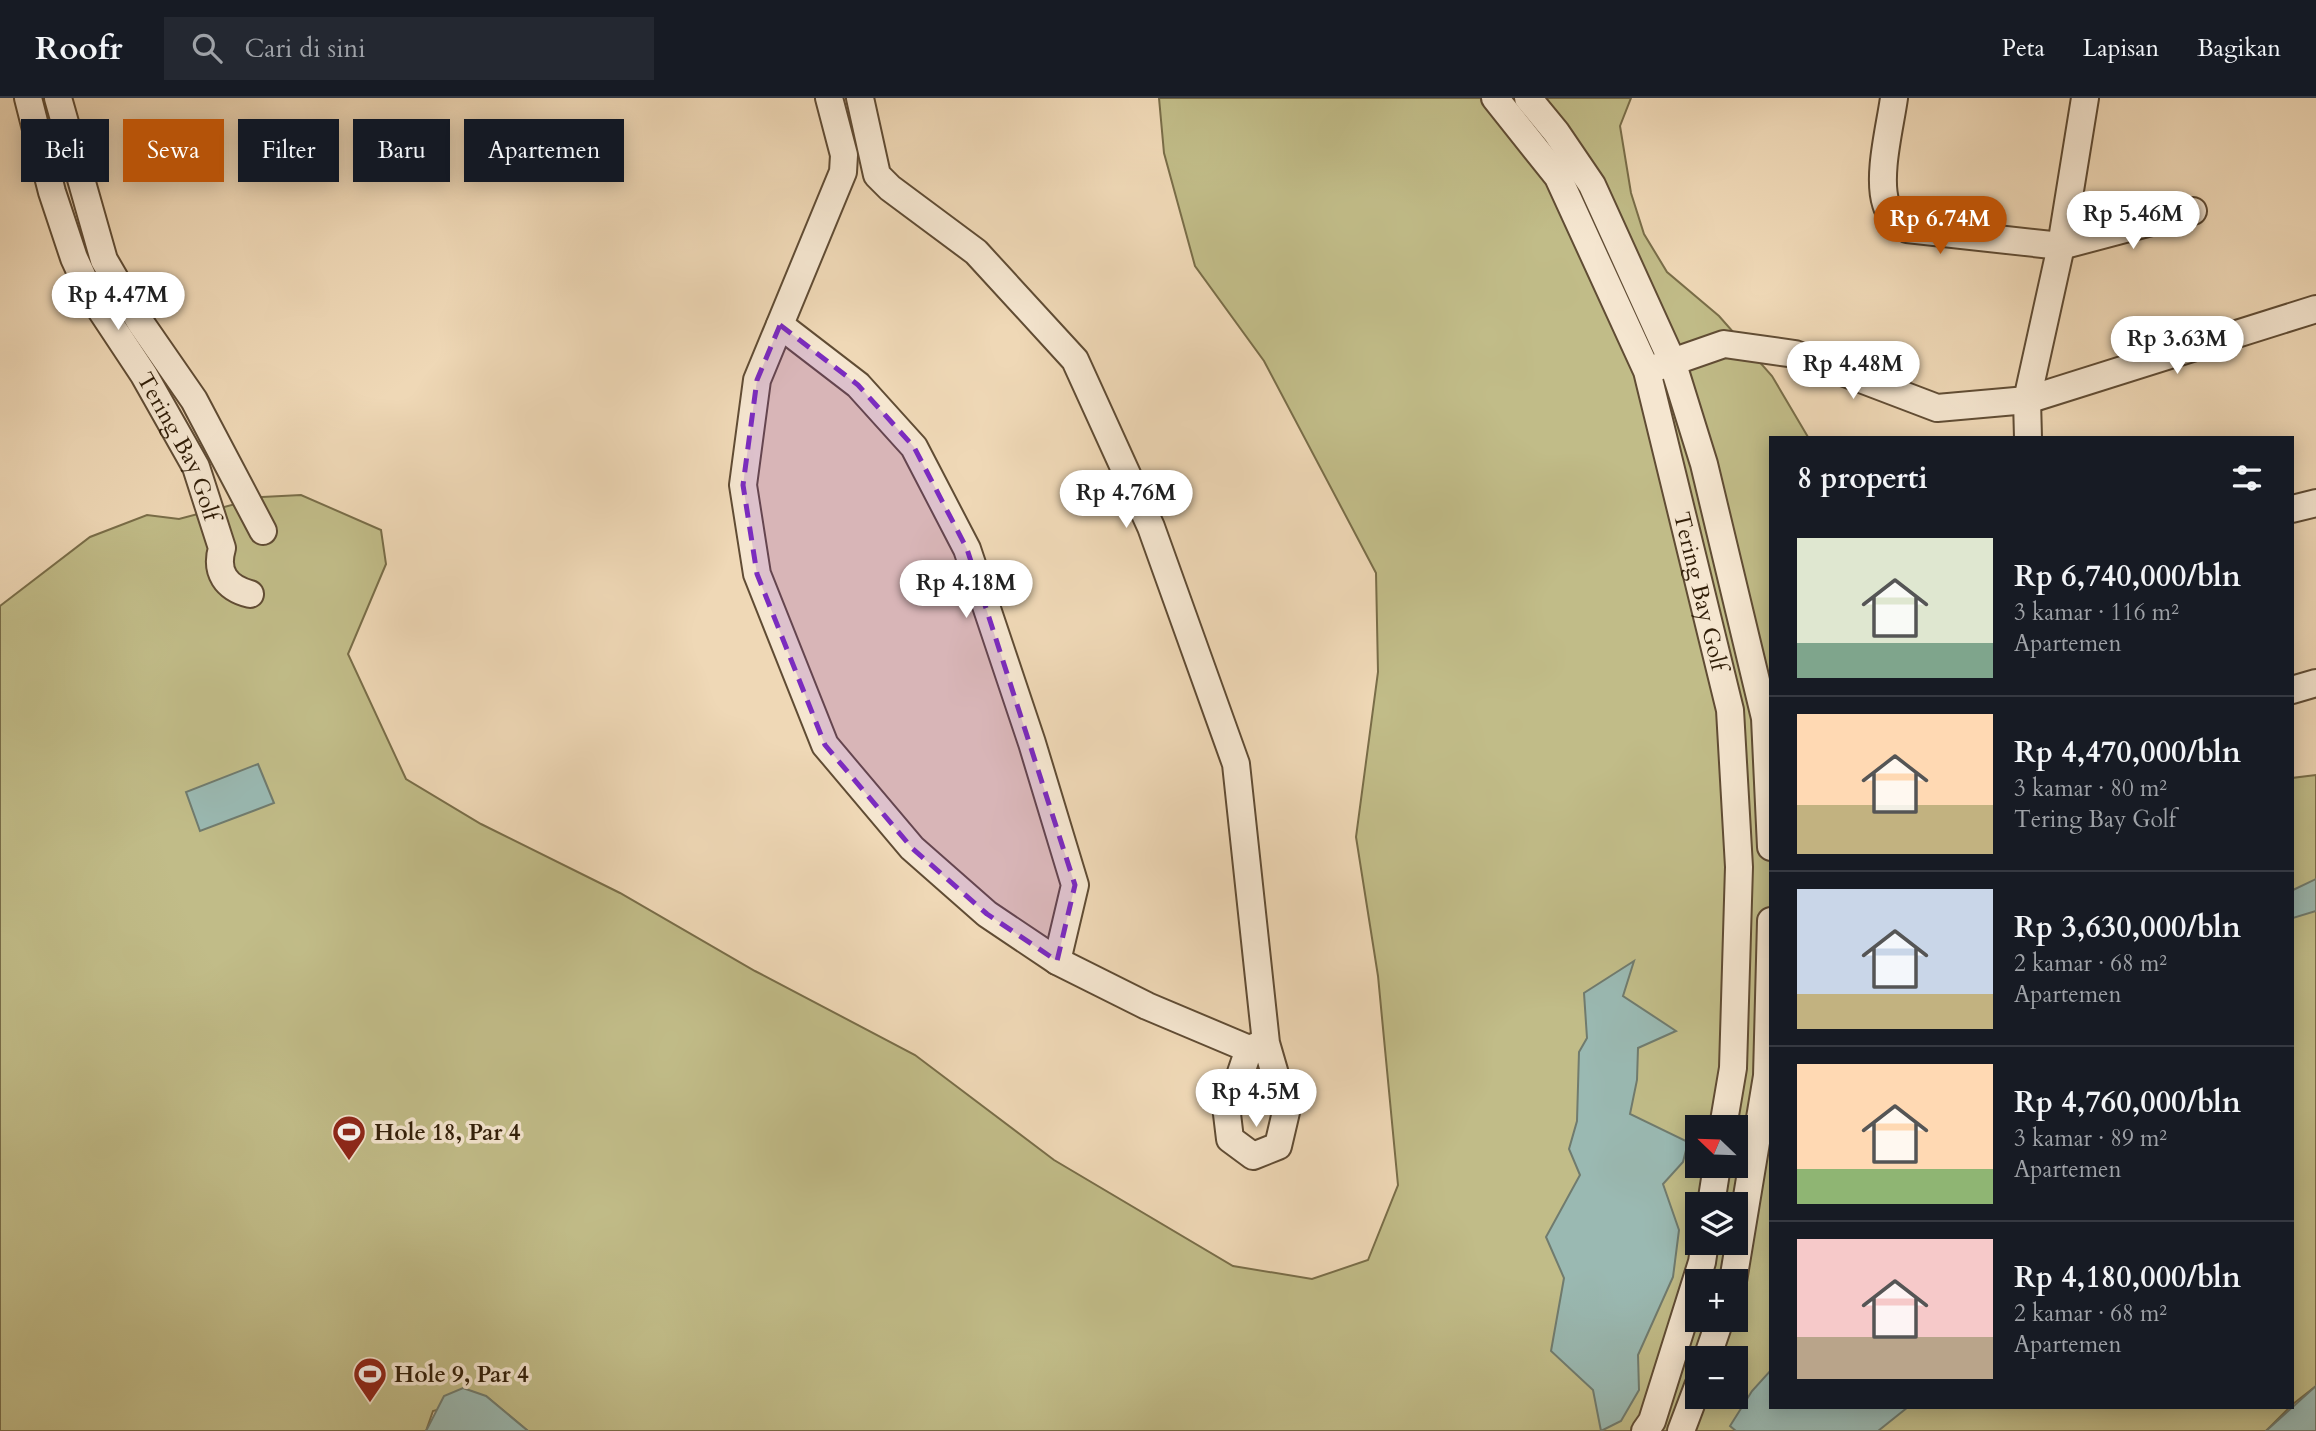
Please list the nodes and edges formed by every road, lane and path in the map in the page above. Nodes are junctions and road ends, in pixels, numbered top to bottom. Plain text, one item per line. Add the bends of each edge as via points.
1 (27, 98) edge
2 (58, 98) edge
3 (829, 98) edge
4 (860, 98) edge
5 (1495, 98) edge
6 (1528, 98) edge
7 (1894, 98) edge
8 (2085, 98) edge
9 (2193, 211) dead end
10 (2061, 246) junction
11 (2316, 309) edge
12 (780, 324) junction
13 (130, 328) junction
14 (1672, 361) junction
15 (1647, 371) junction
16 (2027, 400) junction
17 (2028, 436) edge
18 (2316, 503) edge
19 (2294, 508) edge
20 (263, 531) dead end
21 (250, 594) dead end
22 (2316, 683) edge
23 (2294, 689) edge
24 (1769, 804) edge
25 (1057, 961) junction
26 (1769, 1024) edge
27 (1726, 1115) edge
28 (1703, 1255) edge
29 (1735, 1269) edge
30 (1689, 1409) edge
31 (1645, 1431) edge
32 (1681, 1431) edge

1 - 13 street, Tering Bay Golf via 74,258 91,295
2 - 13 street, Tering Bay Golf via 104,260
3 - 12 street via 844,155 843,172
4 - 25 street via 877,175 976,252 1075,360 1151,527 1236,764 1257,1046 1147,1006
5 - 15 street, Tering Bay Golf via 1558,177
6 - 14 street, Tering Bay Golf via 1592,185
7 - 10 street via 1883,184 1894,219 1907,229
8 - 10 street
9 - 10 street
10 - 16 street
11 - 16 street
12 - 25 street via 858,385 914,447 967,549 1075,886
12 - 25 street via 757,380 743,485 757,574 825,745 912,848 987,914
13 - 20 street, Tering Bay Golf via 194,400
13 - 21 street, Tering Bay Golf via 196,467 222,548 219,558 224,578 230,586
14 - 15 street
14 - 16 street via 1724,345 1795,354 1937,408
14 - 24 street, Tering Bay Golf via 1704,464 1765,718
15 - 27 street, Tering Bay Golf via 1730,710 1739,867 1733,1068
16 - 17 street
18 - 19 street
22 - 23 street
26 - 29 street via 1768,1076
28 - 31 street
30 - 32 street

